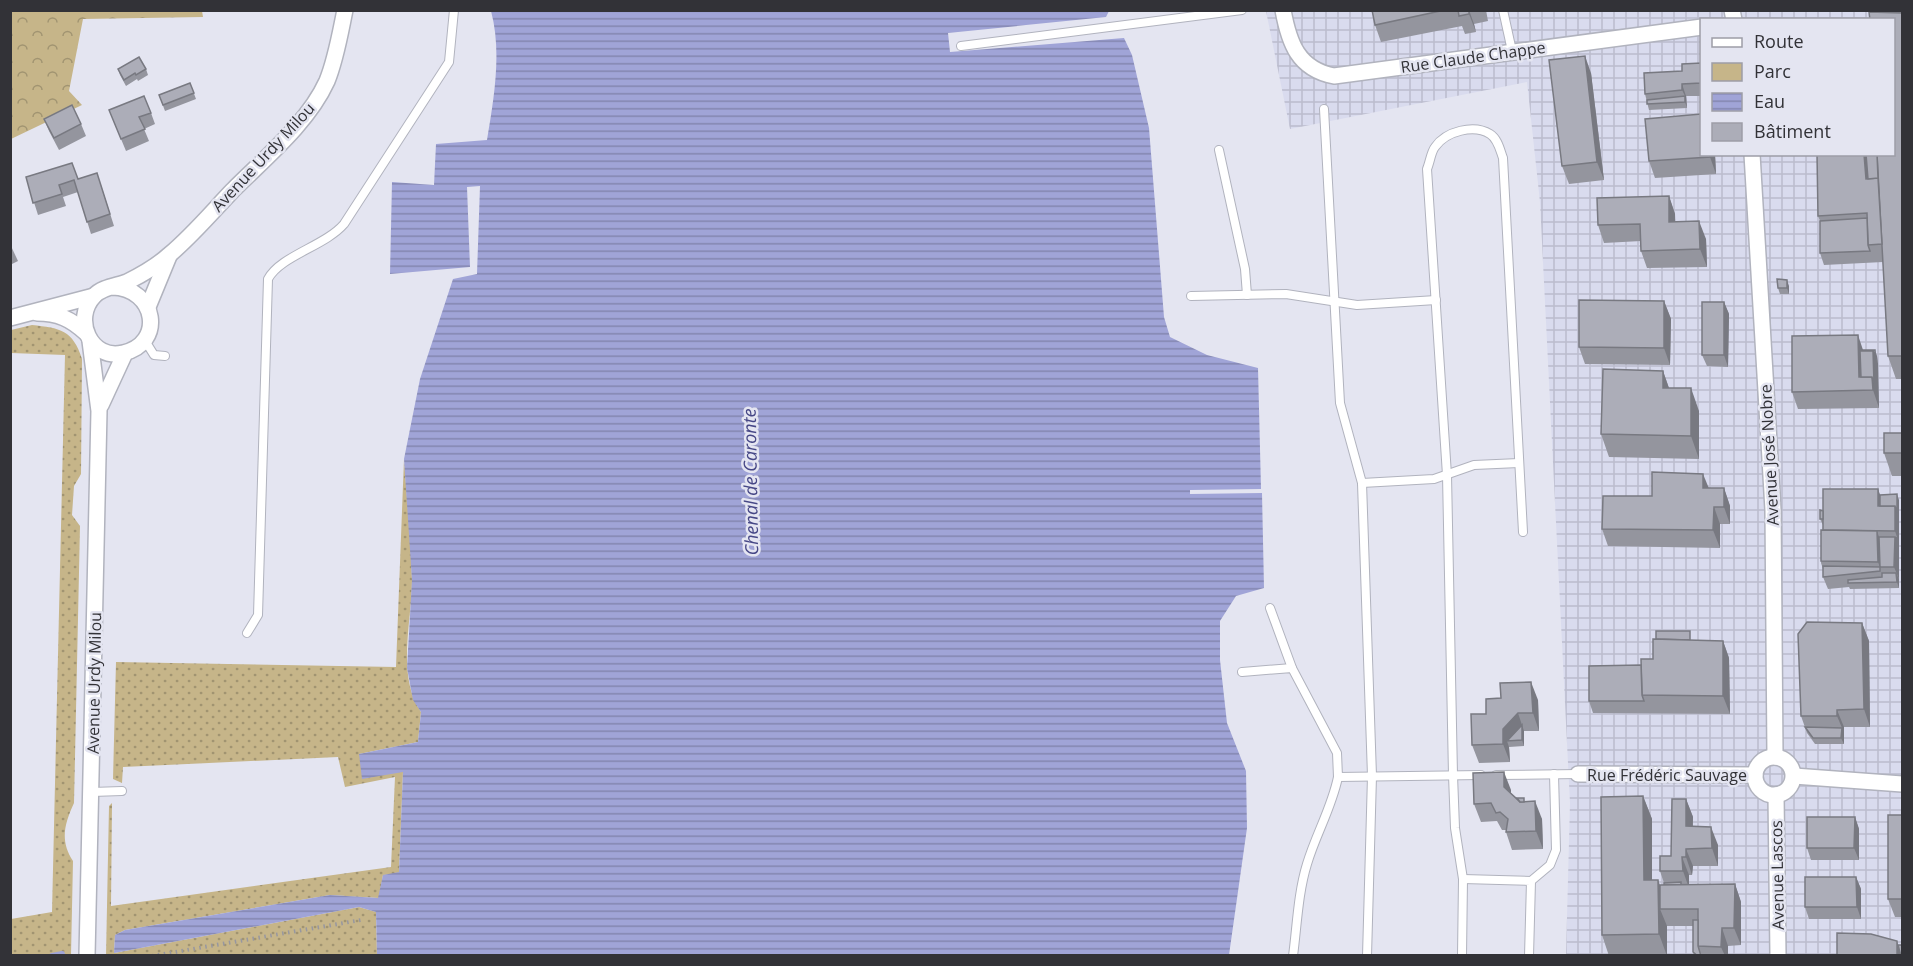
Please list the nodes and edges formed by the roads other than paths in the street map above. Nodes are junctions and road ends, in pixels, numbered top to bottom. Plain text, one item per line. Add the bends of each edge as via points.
1 (345, 10) edge
2 (454, 10) edge
3 (1242, 10) edge
4 (1283, 10) edge
5 (1503, 10) edge
6 (1700, 27) edge
7 (961, 46) dead end
8 (1512, 51) junction
9 (1324, 109) dead end
10 (1220, 150) dead end
11 (1752, 156) edge
12 (169, 256) junction
13 (112, 287) junction
14 (1247, 295) junction
15 (94, 296) junction
16 (1191, 296) dead end
17 (1436, 300) junction
18 (1336, 303) junction
19 (148, 307) junction
20 (31, 313) junction
21 (10, 318) edge
22 (88, 337) junction
23 (144, 339) junction
24 (125, 353) junction
25 (165, 356) dead end
26 (99, 411) junction
27 (1519, 462) junction
28 (1447, 475) junction
29 (1362, 483) junction
30 (1523, 532) dead end
31 (1270, 608) dead end
32 (247, 633) dead end
33 (1292, 668) junction
34 (1242, 672) dead end
35 (1775, 757) junction
36 (1554, 774) junction
37 (1578, 774) joint
38 (1453, 775) junction
39 (1755, 775) junction
40 (1372, 776) junction
41 (1794, 776) junction
42 (1338, 777) junction
43 (1902, 783) edge
44 (122, 791) dead end
45 (92, 792) junction
46 (1776, 795) junction
47 (1462, 879) junction
48 (1531, 881) junction
49 (87, 956) edge
50 (1293, 956) edge
51 (1367, 956) edge
52 (1462, 956) edge
53 (1529, 956) edge
54 (1778, 956) edge

1 - 12 street, Avenue Urdy Milou via 331,70 315,102
2 - 32 lane via 449,62 344,224 335,235 277,268 268,279 258,615
3 - 7 lane
4 - 8 street, Rue Claude Chappe via 1291,45 1299,58 1320,73 1334,76
5 - 8 lane
6 - 8 street, Rue Claude Chappe
9 - 18 lane
10 - 14 lane
11 - 35 street, Avenue José Nobre via 1773,510
12 - 13 street, Avenue Urdy Milou via 138,277
12 - 19 street, Avenue Urdy Milou
13 - 15 street
13 - 19 street via 136,292
14 - 16 lane
14 - 18 lane via 1298,295
15 - 20 street
15 - 22 street via 83,322
17 - 18 lane
17 - 27 lane via 1427,169 1434,147 1446,136 1479,130 1492,134 1503,158
17 - 28 lane
18 - 29 lane via 1340,404
19 - 23 street via 151,322
20 - 21 street
20 - 22 street via 63,316
22 - 24 street via 106,352
22 - 26 street, Avenue Urdy Milou
23 - 24 street
23 - 25 lane via 154,355
24 - 26 street, Avenue Urdy Milou
26 - 45 street, Avenue Urdy Milou
27 - 28 lane via 1474,465
27 - 30 lane
28 - 29 lane
28 - 38 lane
29 - 40 lane
31 - 33 lane
33 - 34 lane
33 - 42 lane via 1337,753
35 - 39 street via 1764,760
35 - 41 street via 1788,763
36 - 37 lane
36 - 38 lane
36 - 48 lane via 1556,850 1550,865
37 - 39 street, Rue Frédéric Sauvage
38 - 40 lane
38 - 47 lane
39 - 46 street via 1764,792
40 - 42 lane
40 - 51 lane
41 - 43 street
41 - 46 street via 1790,787
42 - 50 lane via 1306,867
44 - 45 lane
45 - 49 street, Avenue Urdy Milou
46 - 54 street, Avenue Lascos
47 - 48 lane
47 - 52 lane
48 - 53 lane

